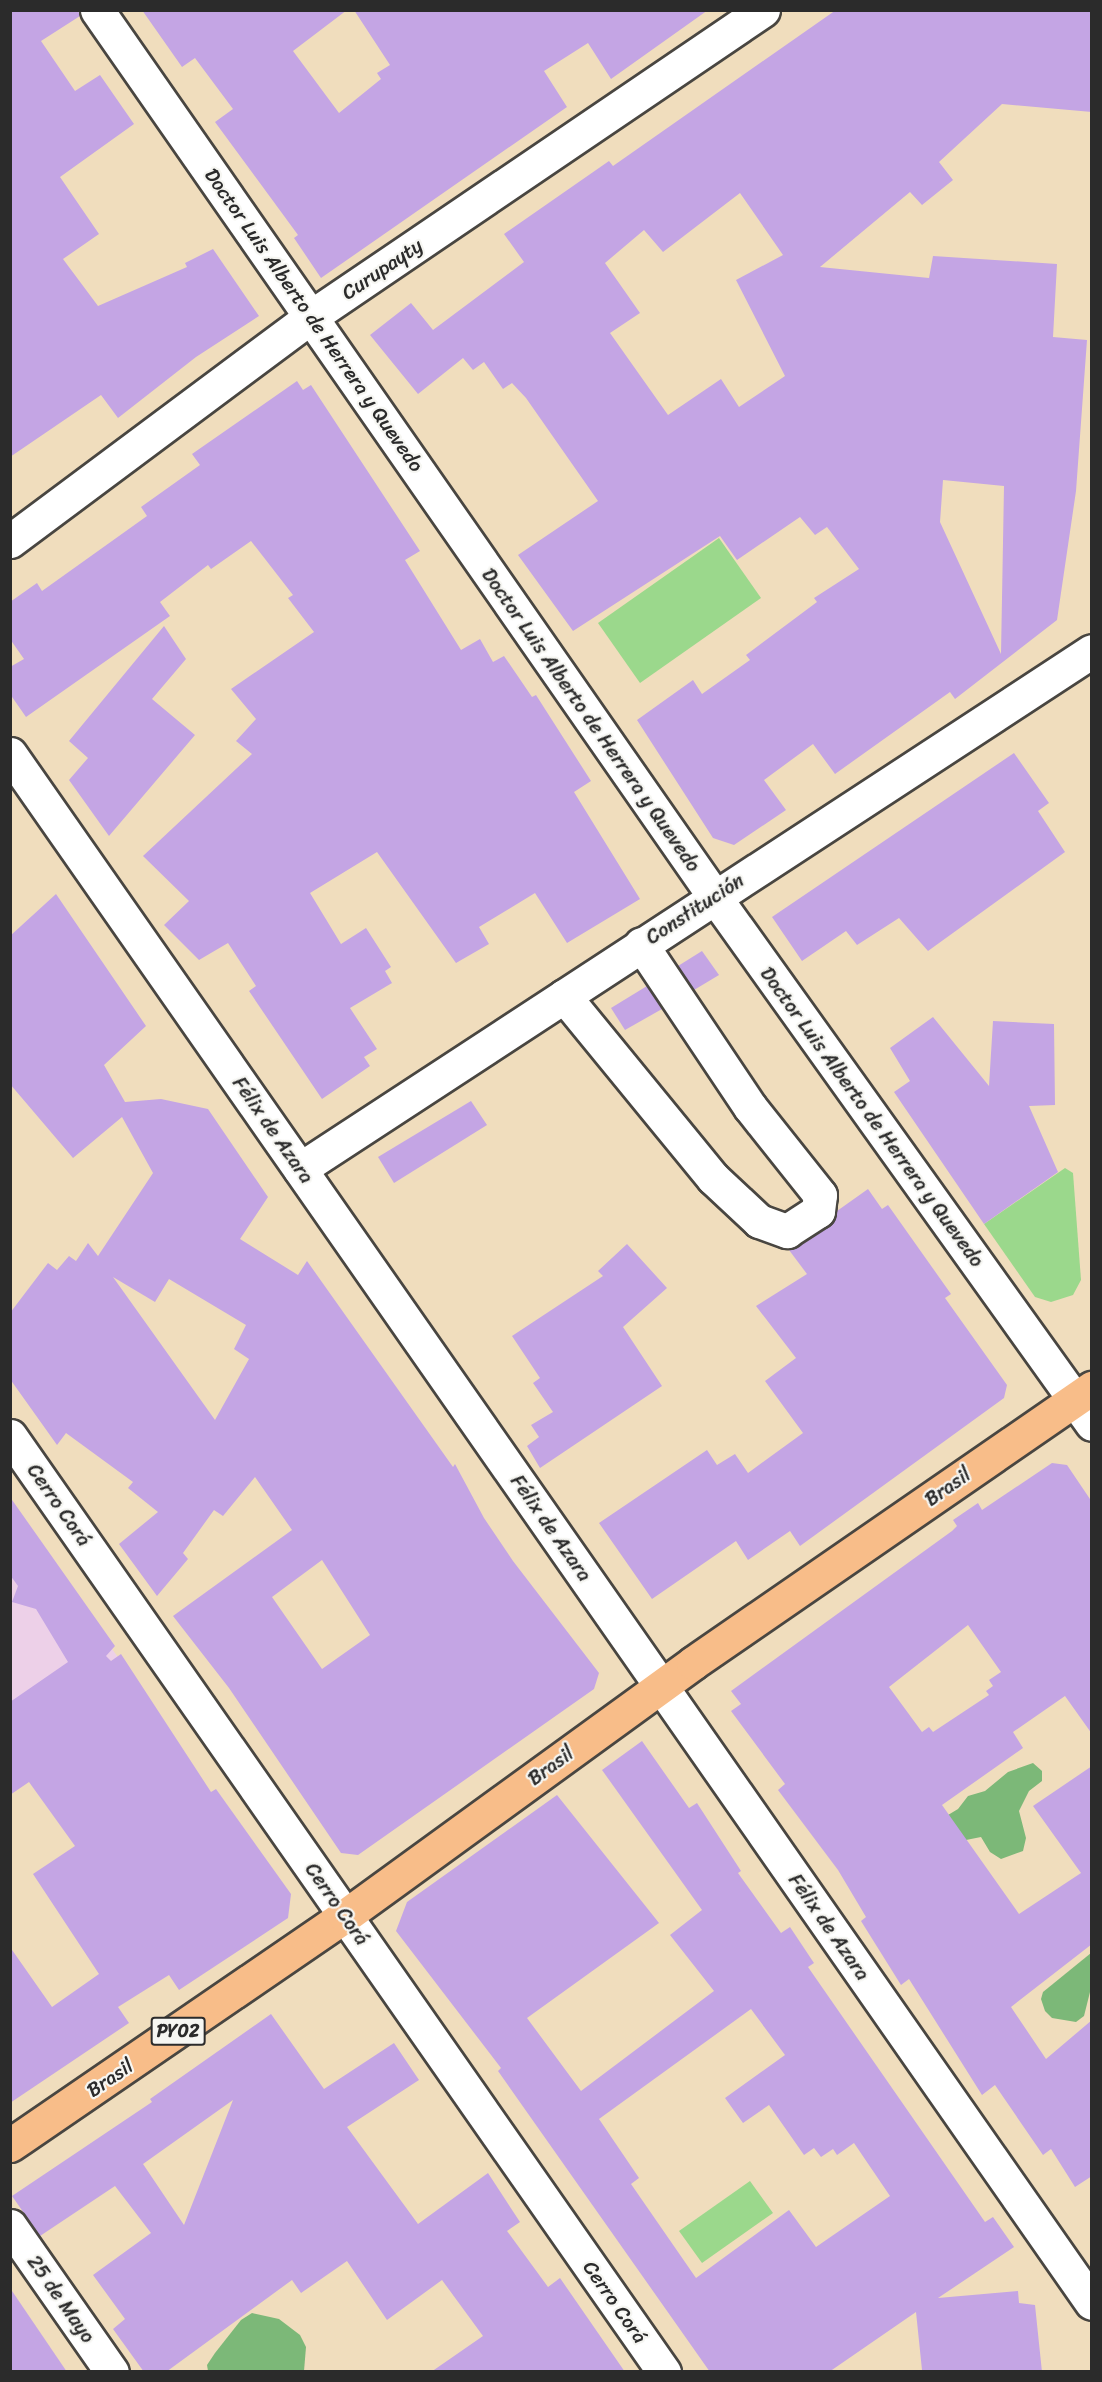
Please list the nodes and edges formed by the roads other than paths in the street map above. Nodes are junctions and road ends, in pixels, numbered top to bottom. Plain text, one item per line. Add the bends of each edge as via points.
1 (97, 10) edge
2 (763, 10) edge
3 (312, 316) junction
4 (10, 541) edge
5 (1092, 651) edge
6 (10, 754) edge
7 (714, 896) junction
8 (641, 944) junction
9 (564, 996) junction
10 (300, 1169) junction
11 (1086, 1404) edge
12 (10, 1436) edge
13 (661, 1685) junction
14 (345, 1916) junction
15 (10, 2145) edge
16 (10, 2226) edge
17 (1092, 2303) edge
18 (112, 2372) edge
19 (664, 2372) edge

1 - 3 street, Doctor Luis Alberto de Herrera y Quevedo
2 - 3 street, Curupayty
3 - 4 street, Curupayty
3 - 7 street, Doctor Luis Alberto de Herrera y Quevedo
5 - 7 street, Constitución
6 - 10 street, Félix de Azara
7 - 8 street, Constitución
7 - 11 street, Doctor Luis Alberto de Herrera y Quevedo
8 - 9 street, Constitución
8 - 9 street via 750,1107 820,1195 818,1211 787,1231 759,1221 712,1178
9 - 10 street, Constitución
10 - 13 street, Félix de Azara
11 - 13 main road, Brasil
12 - 14 street, Cerro Corá
13 - 14 main road, Brasil / PY02
13 - 17 street, Félix de Azara
14 - 15 main road, Brasil / PY02
14 - 19 street, Cerro Corá
16 - 18 street, 25 de Mayo

